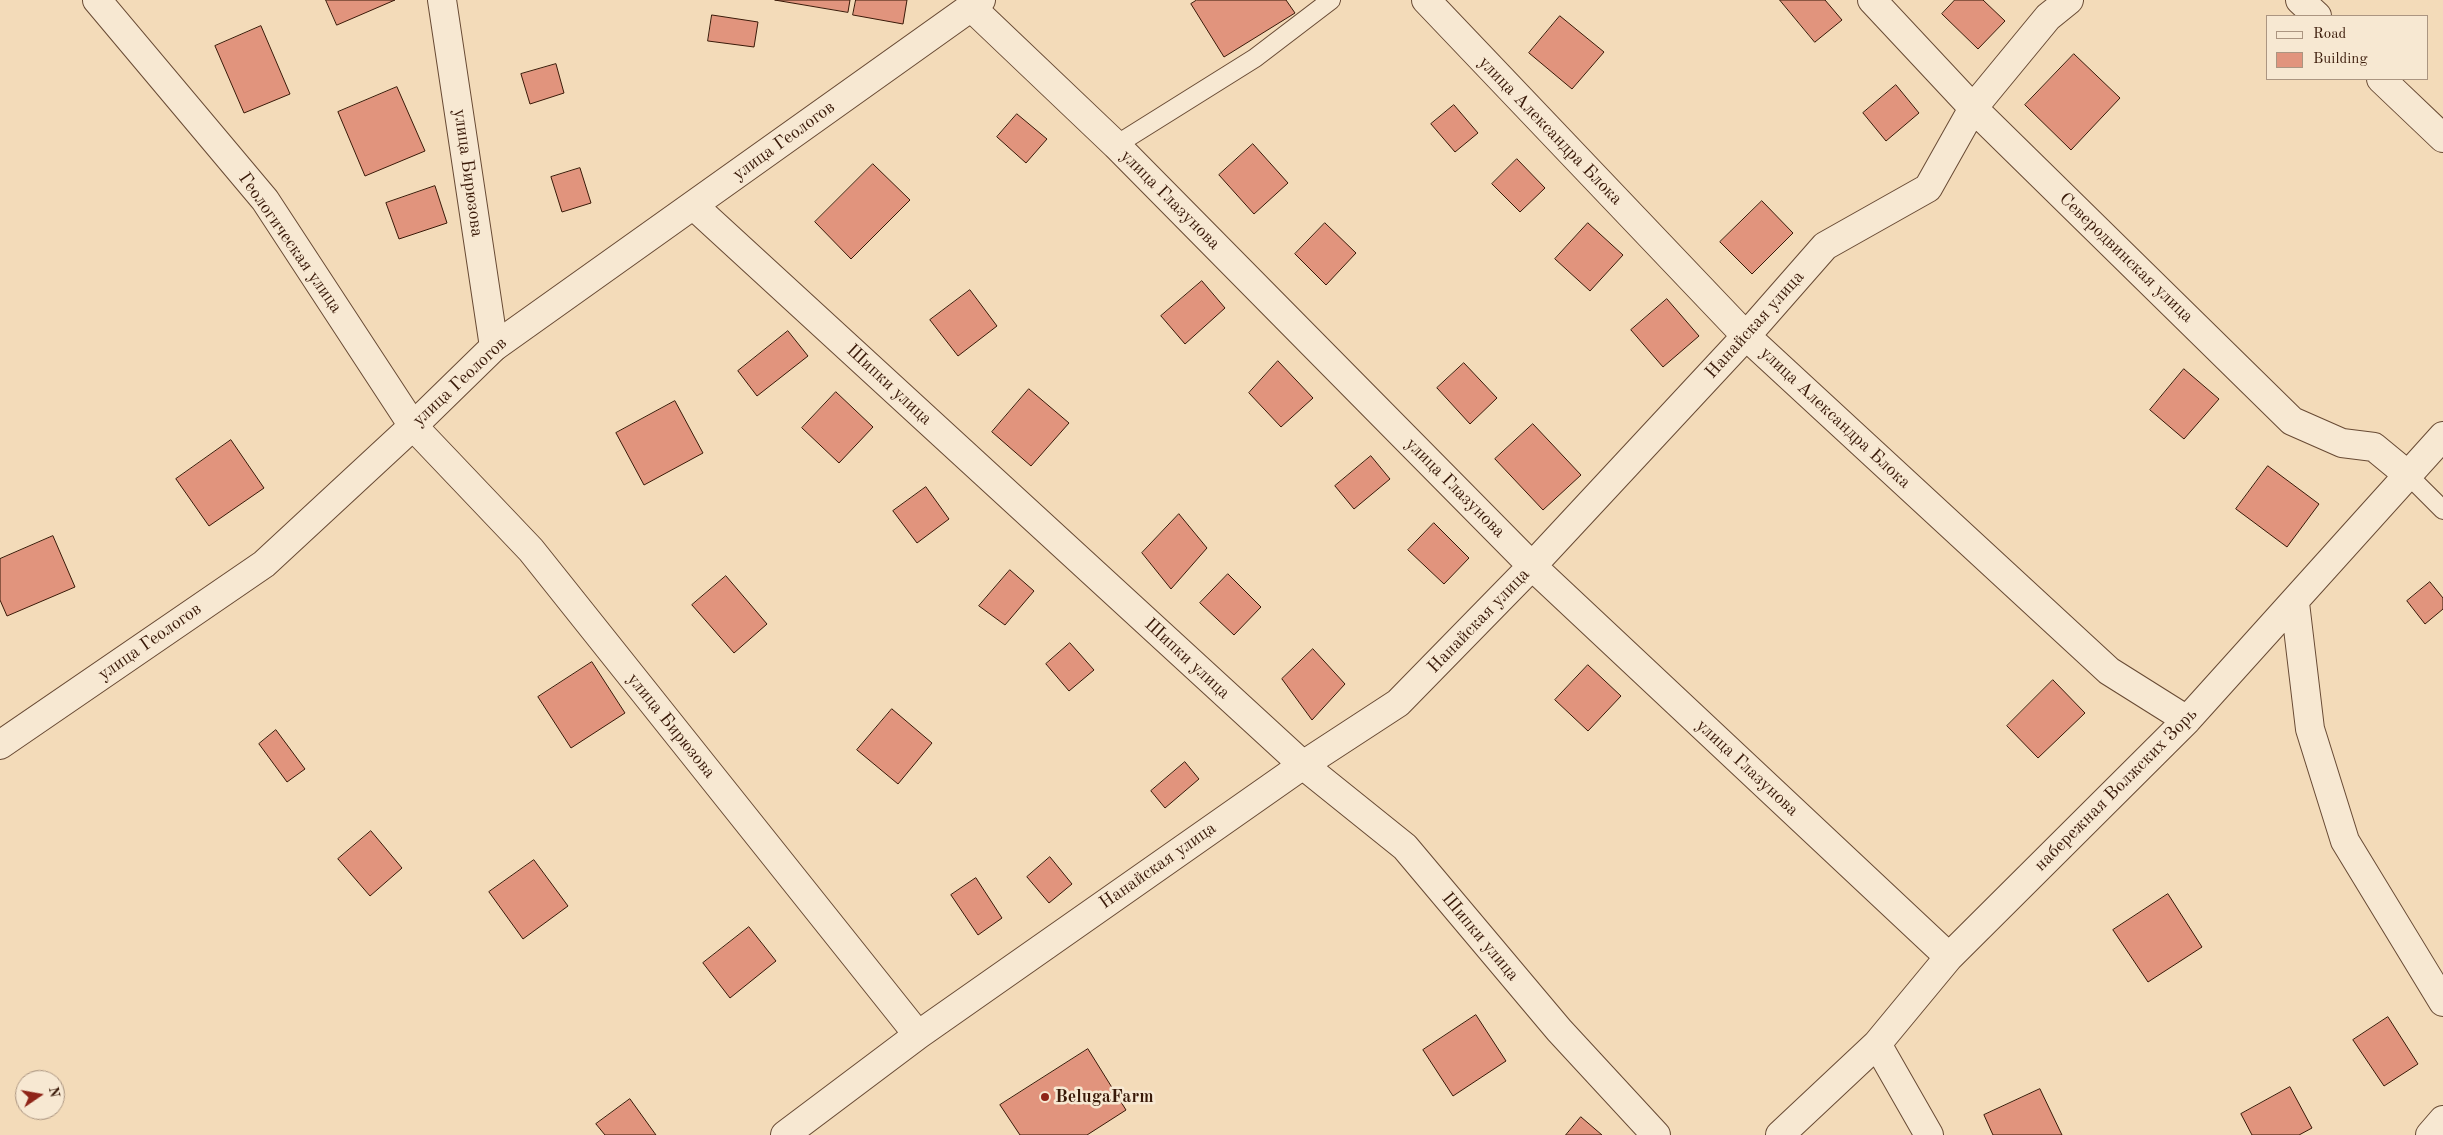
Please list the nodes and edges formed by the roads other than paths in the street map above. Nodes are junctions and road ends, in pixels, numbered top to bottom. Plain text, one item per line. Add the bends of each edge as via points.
1 (97, 0) edge
2 (442, 0) edge
3 (1331, 0) edge
4 (1426, 0) edge
5 (1872, 0) edge
6 (2069, 0) edge
7 (2300, 0) edge
8 (976, 3) edge
9 (2316, 15) edge
10 (2382, 80) edge
11 (1973, 108) junction
12 (2443, 138) edge
13 (1116, 145) junction
14 (694, 206) junction
15 (1746, 336) junction
16 (494, 346) junction
17 (413, 426) junction
18 (2443, 436) edge
19 (2408, 475) junction
20 (2443, 510) edge
21 (1532, 566) junction
22 (2295, 603) junction
23 (2187, 720) junction
24 (0, 745) edge
25 (1303, 765) junction
26 (1949, 957) junction
27 (2443, 1002) edge
28 (918, 1035) junction
29 (1877, 1044) junction
30 (2443, 1120) edge
31 (785, 1135) edge
32 (1656, 1135) edge
33 (1780, 1135) edge
34 (1929, 1135) edge
35 (2430, 1135) edge

1 - 17 street, Геологическая улица via 265,200
2 - 16 street, улица Бирюзова
3 - 13 lane via 1256,58
4 - 15 street, улица Александра Блока
5 - 11 street, Северодвинская улица
6 - 11 street, Нанайская улица via 2048,17
7 - 9 street
8 - 13 street, улица Глазунова
8 - 14 street, улица Геологов
10 - 12 street
11 - 15 street, Нанайская улица via 1928,188 1825,246
11 - 19 street, Северодвинская улица via 2292,421 2342,443 2374,447
13 - 21 street, улица Глазунова
14 - 16 street, улица Геологов
14 - 25 street, Шипки улица
15 - 21 street, Нанайская улица
15 - 23 street, улица Александра Блока via 2109,671
16 - 17 street, улица Геологов
17 - 24 street, улица Геологов via 264,564
17 - 28 street, улица Бирюзова via 531,550
18 - 19 street, набережная Волжских Зорь
19 - 20 lane
19 - 22 street, набережная Волжских Зорь
21 - 25 street, Нанайская улица via 1398,703
21 - 26 street, улица Глазунова
22 - 23 street, набережная Волжских Зорь
22 - 27 street via 2310,729 2345,841
23 - 26 street, набережная Волжских Зорь
25 - 28 street, Нанайская улица
25 - 32 street, Шипки улица via 1405,847 1558,1030
26 - 29 street, набережная Волжских Зорь
28 - 31 street, Нанайская улица
29 - 33 street, набережная Волжских Зорь
29 - 34 street
30 - 35 street

